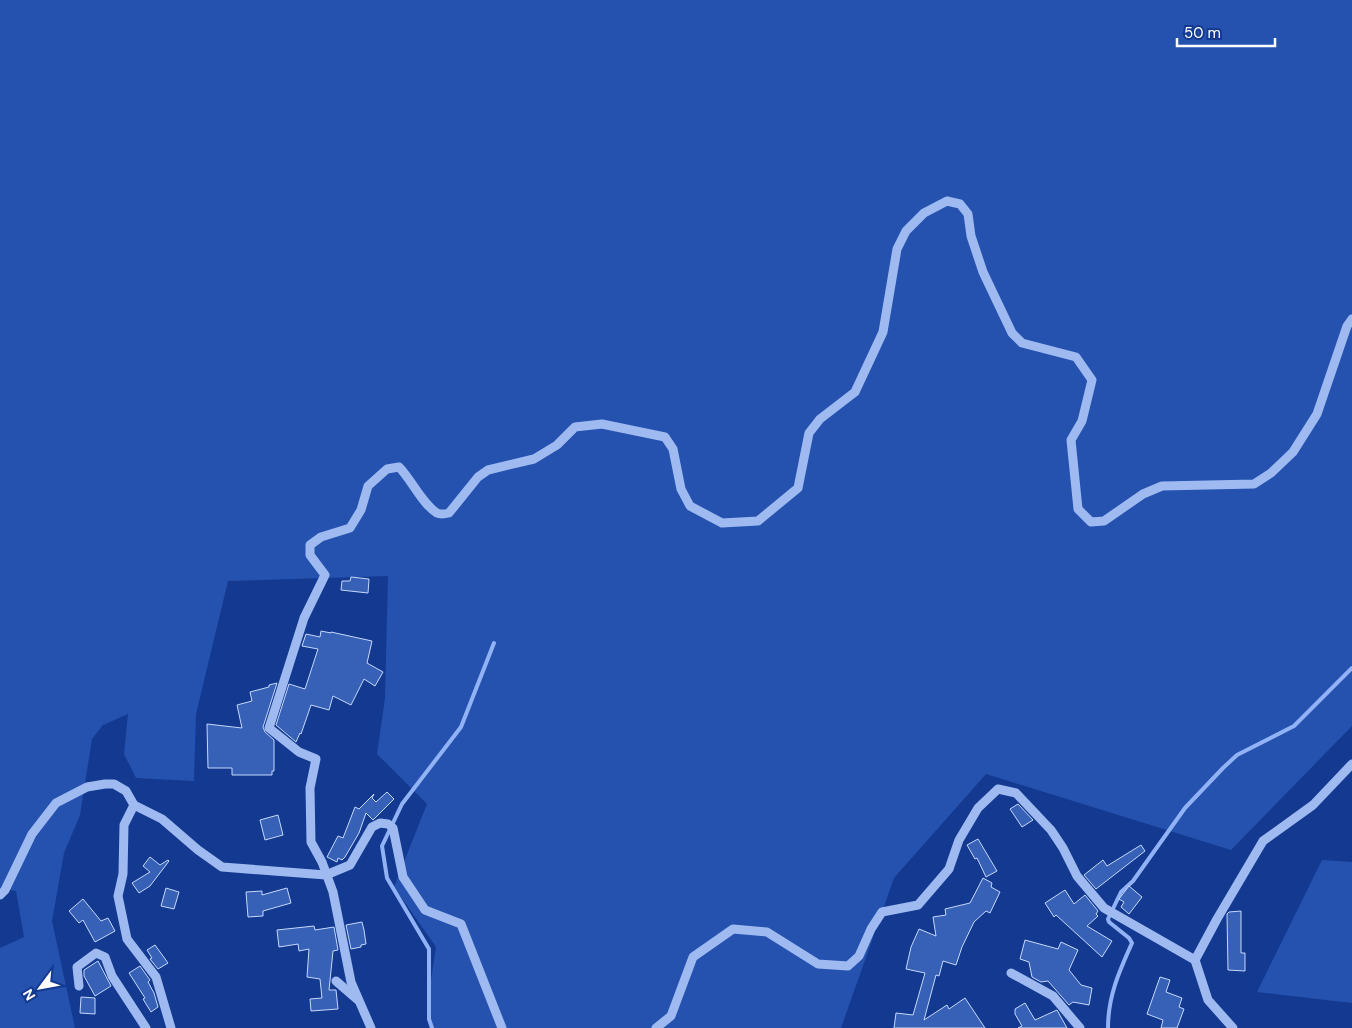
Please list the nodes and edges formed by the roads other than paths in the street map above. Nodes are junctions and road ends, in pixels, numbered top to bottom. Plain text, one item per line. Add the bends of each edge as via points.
1 (1352, 319) edge
2 (1352, 764) edge
3 (134, 805) junction
4 (326, 875) junction
5 (0, 895) edge
6 (1195, 960) junction
7 (1011, 973) dead end
8 (336, 981) dead end
9 (79, 986) dead end
10 (360, 1002) junction
11 (146, 1028) edge
12 (171, 1028) edge
13 (371, 1028) edge
14 (502, 1028) edge
15 (656, 1028) edge
16 (1080, 1028) edge
17 (1233, 1028) edge

1 - 4 street via 1317,414 1293,452 1271,473 1254,484 1162,486 1143,494 1104,520 1091,522 1078,509 1070,440 1082,421 1092,380 1076,357 1022,343 1012,334 983,272 971,236 968,214 960,204 947,201 924,213 906,231 897,249 883,332 855,392 820,419 809,432 798,488 758,521 722,523 690,506 681,488 673,449 665,437 602,424 575,427 557,445 534,460 488,470 478,477 449,514 437,513 399,467 387,469 368,486 361,510 350,528 321,537 310,545 310,555 325,574 304,618 269,728 299,752 316,759 310,788 311,842
2 - 6 street via 1313,805 1263,841
3 - 4 street via 162,819 222,867
3 - 5 street via 126,791 114,784 87,787 56,804 32,834
3 - 12 street via 124,825 123,874 118,896 127,939 156,977
4 - 10 street via 333,892 351,982
4 - 14 street via 350,865 372,827 388,824 393,828 404,877 425,910 461,924
6 - 15 street via 1104,908 1077,876 1051,830 1016,793 998,789 978,808 959,840 949,869 918,906 882,912 859,956 848,966 818,964 767,932 733,929 693,957 671,1016
6 - 17 street via 1208,1000
7 - 16 street via 1053,996
8 - 10 street
9 - 11 street via 77,967 96,952 105,957 112,976
10 - 13 street

